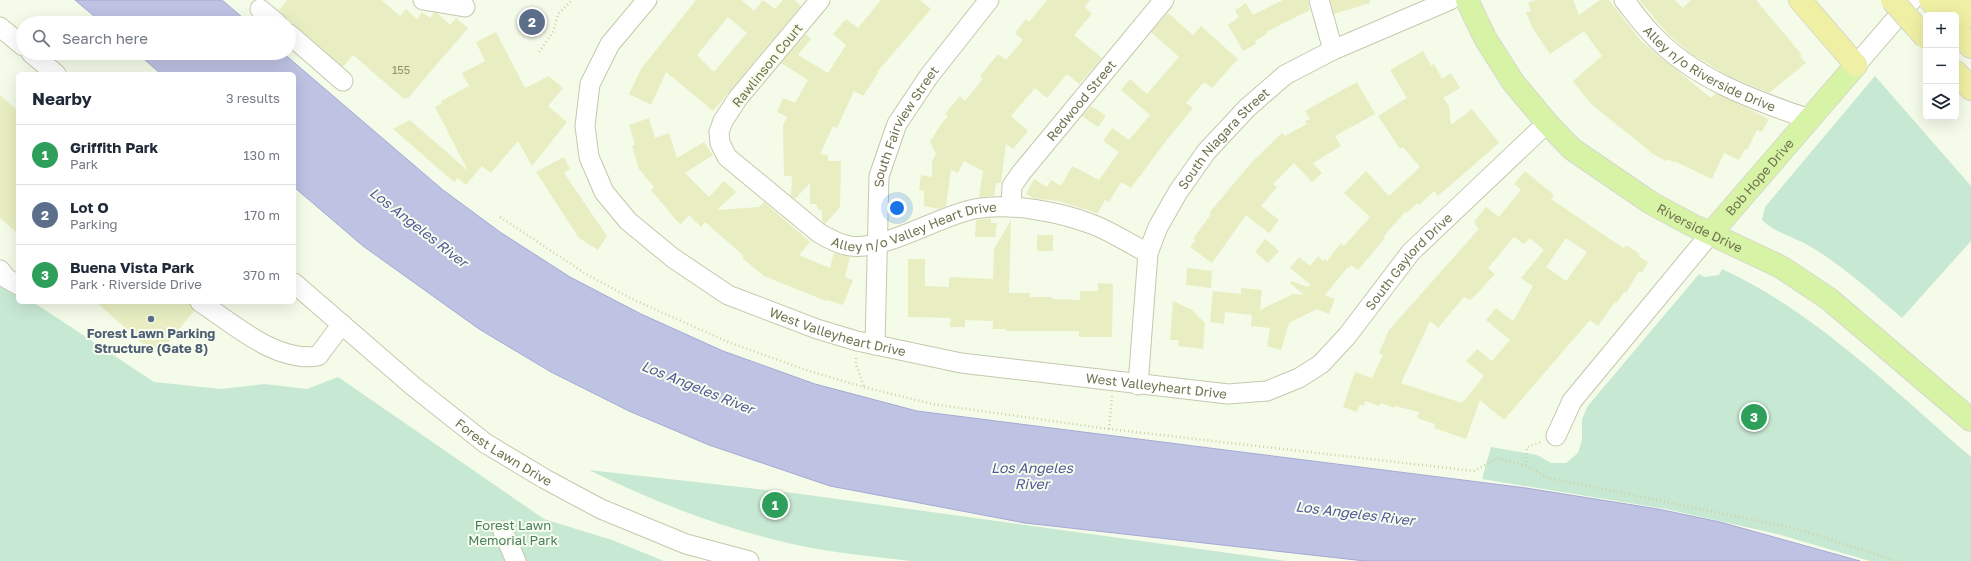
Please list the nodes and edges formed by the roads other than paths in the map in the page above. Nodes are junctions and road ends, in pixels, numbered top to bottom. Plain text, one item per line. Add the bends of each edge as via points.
1 (424, 0) edge
2 (647, 0) edge
3 (820, 0) edge
4 (989, 0) edge
5 (1164, 0) edge
6 (1319, 0) edge
7 (1450, 0) edge
8 (1467, 0) edge
9 (1624, 0) edge
10 (1800, 0) edge
11 (1892, 0) edge
12 (1912, 0) edge
13 (1930, 0) edge
14 (465, 7) dead end
15 (260, 9) dead end
16 (1958, 9) edge
17 (268, 16) edge
18 (0, 26) edge
19 (1959, 33) edge
20 (1923, 35) edge
21 (16, 40) edge
22 (296, 40) edge
23 (1971, 47) edge
24 (1333, 50) junction
25 (39, 60) edge
26 (1856, 66) junction
27 (54, 72) edge
28 (1959, 75) edge
29 (343, 81) dead end
30 (1971, 89) edge
31 (1809, 119) junction
32 (1547, 123) junction
33 (719, 132) joint
34 (1011, 207) junction
35 (1711, 233) junction
36 (878, 242) junction
37 (1148, 253) junction
38 (0, 270) edge
39 (16, 284) edge
40 (296, 285) edge
41 (203, 304) edge
42 (342, 324) junction
43 (875, 345) junction
44 (1138, 385) junction
45 (1267, 391) joint
46 (1971, 420) edge
47 (1556, 436) road end
48 (503, 531) dead end
49 (516, 561) edge
50 (749, 561) edge

1 - 14 street
2 - 43 street, West Valleyheart Drive via 610,44 590,84 585,126 589,157 604,192 628,221 673,258 728,295 817,329
3 - 33 street, Rawlinson Court via 738,98 723,120
4 - 36 street, South Fairview Street via 929,76 897,124 880,176
5 - 34 street, Redwood Street via 1021,173 1012,186
6 - 24 street
7 - 24 street, South Niagara Street
8 - 32 main road, Riverside Drive via 1485,38 1513,82
9 - 31 street, Alley n/o Riverside Drive via 1652,34 1679,58 1714,81
10 - 26 highway
11 - 20 highway, bridge
12 - 26 street, Bob Hope Drive
13 - 16 highway
15 - 17 street
18 - 21 street
19 - 23 highway
22 - 29 street
24 - 37 street, South Niagara Street via 1286,75 1247,108 1206,152 1178,192 1158,227
25 - 27 street
26 - 31 main road, Bob Hope Drive
28 - 30 highway
31 - 35 main road, Bob Hope Drive
32 - 35 main road, Riverside Drive via 1572,149 1606,173 1651,203
32 - 45 street, South Gaylord Drive via 1411,252 1347,336 1321,364 1299,378
33 - 36 street, Alley n/o Valley Heart Drive via 720,143 727,157 819,233 851,246
34 - 36 street, Alley n/o Valley Heart Drive via 975,208
34 - 37 street, Alley n/o Valley Heart Drive via 1053,213 1094,225
35 - 46 main road, Riverside Drive via 1781,267 1829,298
35 - 47 street, Bob Hope Drive via 1572,401
36 - 43 street, South Fairview Street
37 - 44 street, South Niagara Street
38 - 39 street via 6,278
40 - 42 street, Forest Lawn Drive
41 - 42 street via 272,350 304,358 318,356
42 - 50 street, Forest Lawn Drive via 413,386 485,443 545,479 601,509 686,544
43 - 44 street, West Valleyheart Drive via 961,363
44 - 45 street, West Valleyheart Drive via 1228,394
48 - 49 street

